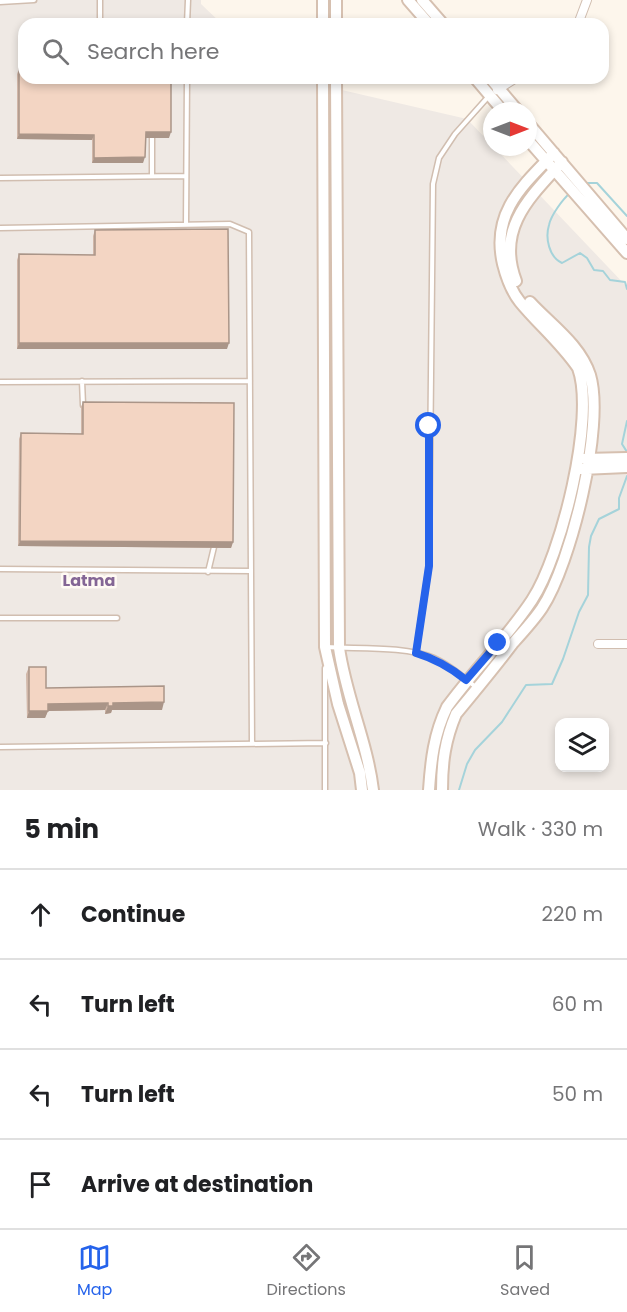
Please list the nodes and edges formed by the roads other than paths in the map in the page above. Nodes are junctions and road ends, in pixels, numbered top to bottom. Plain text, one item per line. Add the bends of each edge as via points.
1 (34, 0) edge
2 (100, 0) edge
3 (188, 0) edge
4 (323, 0) edge
5 (336, 0) edge
6 (408, 0) edge
7 (422, 0) edge
8 (587, 0) edge
9 (0, 2) edge
10 (100, 18) edge
11 (188, 18) edge
12 (323, 18) edge
13 (336, 18) edge
14 (424, 18) edge
15 (438, 18) edge
16 (580, 18) edge
17 (187, 84) edge
18 (323, 84) edge
19 (336, 84) edge
20 (483, 84) edge
21 (492, 84) edge
22 (507, 84) edge
23 (494, 92) junction
24 (499, 102) edge
25 (507, 102) edge
26 (537, 137) edge
27 (152, 138) edge
28 (537, 147) edge
29 (550, 157) junction
30 (558, 166) junction
31 (152, 176) junction
32 (185, 176) junction
33 (0, 178) edge
34 (584, 196) junction
35 (186, 225) junction
36 (0, 228) edge
37 (627, 239) edge
38 (627, 253) edge
39 (82, 381) junction
40 (250, 381) junction
41 (0, 382) edge
42 (83, 407) edge
43 (623, 463) edge
44 (582, 464) junction
45 (214, 548) edge
46 (0, 569) edge
47 (251, 571) junction
48 (208, 572) junction
49 (0, 618) edge
50 (117, 618) dead end
51 (598, 644) dead end
52 (627, 644) edge
53 (325, 647) junction
54 (339, 648) junction
55 (416, 653) junction
56 (466, 680) junction
57 (477, 689) junction
58 (326, 743) junction
59 (252, 744) junction
60 (0, 747) edge
61 (325, 790) edge
62 (363, 790) edge
63 (373, 790) edge
64 (429, 790) edge
65 (442, 790) edge

1 - 9 lane
2 - 10 lane
3 - 11 lane
4 - 12 street
5 - 13 street
6 - 14 street
7 - 15 street
8 - 16 street
17 - 32 lane
18 - 53 street
19 - 54 street
20 - 23 street
21 - 23 street
22 - 23 street
23 - 24 street
23 - 25 street
23 - 55 lane via 454,134 439,158 433,184 429,566
26 - 29 street
27 - 31 lane
28 - 29 street
29 - 30 street
29 - 44 street via 517,192 499,233 499,248 518,300 578,368 584,394
30 - 34 street
30 - 44 street via 527,199 509,241 509,256 521,292 574,346 590,375 594,402
31 - 32 lane
31 - 33 lane
32 - 35 lane
34 - 37 street
34 - 38 street
35 - 36 lane
35 - 40 lane via 230,224 249,232
39 - 40 lane
39 - 41 lane
39 - 42 lane
40 - 47 lane
43 - 44 street
44 - 56 street via 545,575 532,599
44 - 57 street via 574,531 554,583 542,607
45 - 48 lane
46 - 48 lane
47 - 48 lane
47 - 59 lane
49 - 50 lane
51 - 52 street
53 - 54 lane
53 - 58 lane
53 - 62 street
54 - 55 lane
54 - 63 street via 367,752
55 - 56 lane via 451,667
56 - 57 lane
56 - 64 street via 439,722
57 - 65 street via 456,714 449,730 442,758
58 - 59 lane
58 - 61 lane
59 - 60 lane

